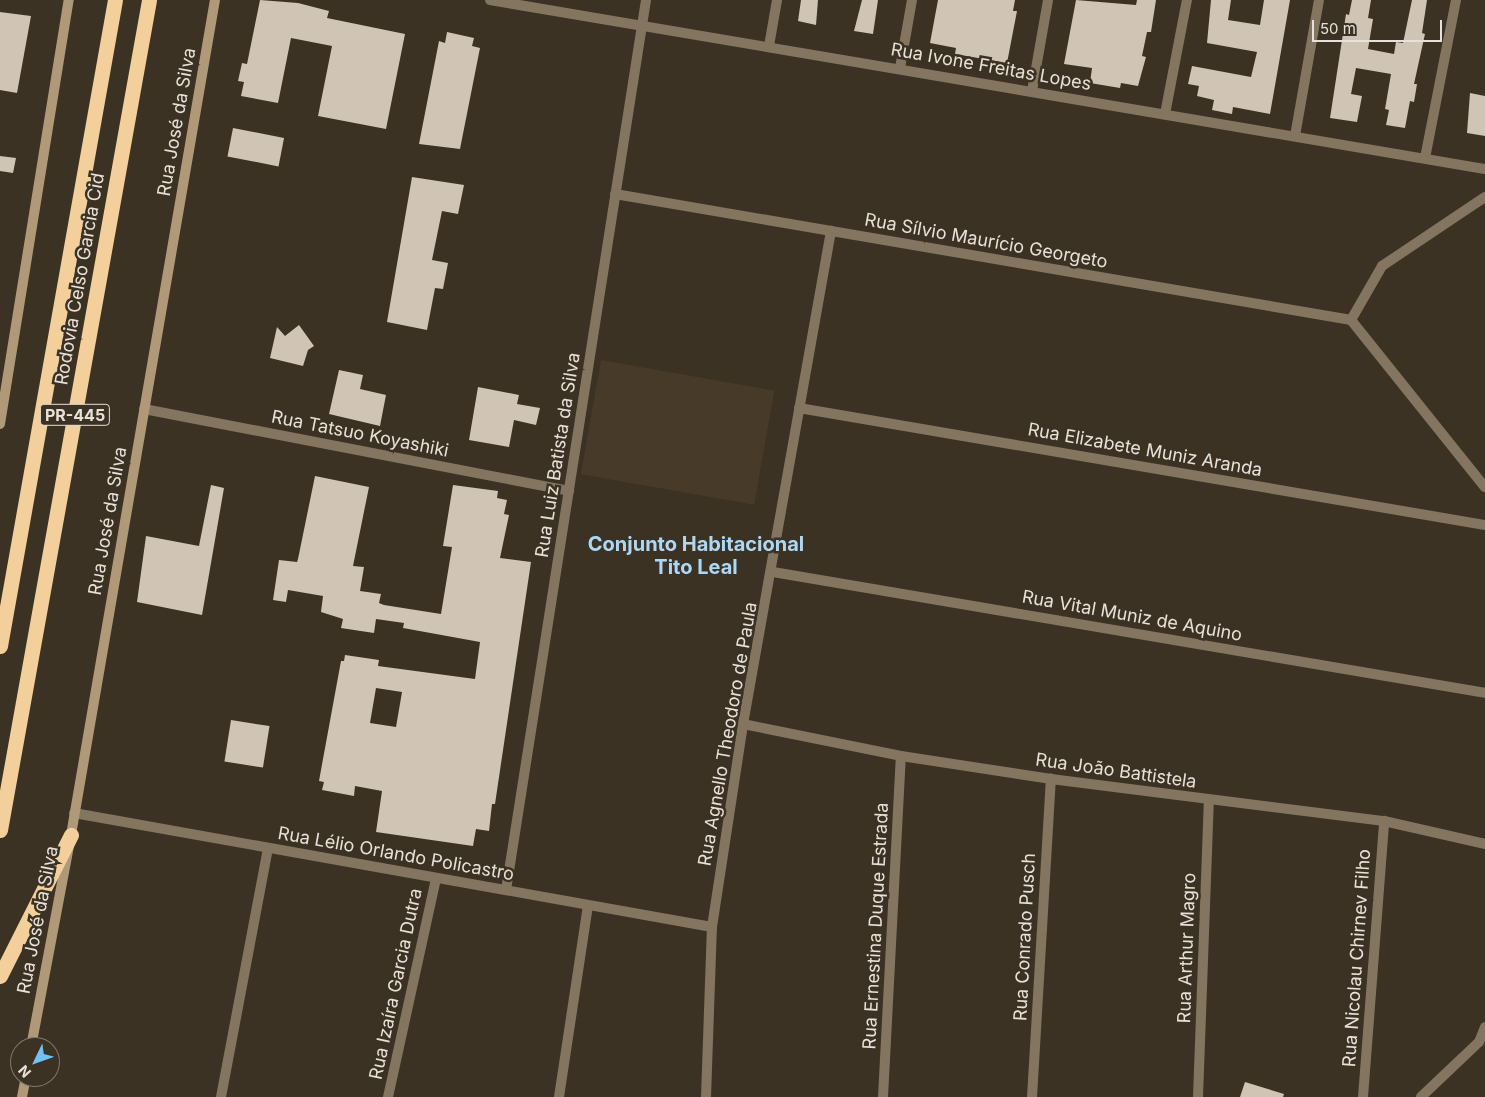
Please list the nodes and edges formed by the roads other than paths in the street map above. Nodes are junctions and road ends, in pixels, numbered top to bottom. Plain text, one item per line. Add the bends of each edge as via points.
1 (69, 0) edge
2 (115, 0) edge
3 (149, 0) edge
4 (215, 0) edge
5 (494, 0) edge
6 (646, 0) edge
7 (778, 0) edge
8 (912, 0) edge
9 (1048, 0) edge
10 (1187, 0) edge
11 (1319, 0) edge
12 (1456, 0) edge
13 (642, 24) junction
14 (769, 46) junction
15 (900, 68) junction
16 (1032, 91) junction
17 (1165, 114) junction
18 (1295, 136) junction
19 (1425, 158) junction
20 (1485, 169) edge
21 (615, 194) junction
22 (1485, 197) edge
23 (831, 231) junction
24 (1351, 320) junction
25 (799, 408) junction
26 (144, 409) junction
27 (0, 424) edge
28 (1485, 487) edge
29 (569, 491) junction
30 (1485, 525) edge
31 (773, 572) junction
32 (0, 646) edge
33 (1485, 693) edge
34 (743, 724) junction
35 (901, 756) junction
36 (1051, 779) junction
37 (1209, 801) junction
38 (74, 813) junction
39 (1384, 821) junction
40 (0, 830) edge
41 (71, 835) junction
42 (1485, 844) edge
43 (268, 848) junction
44 (436, 878) junction
45 (506, 890) junction
46 (588, 905) junction
47 (712, 927) junction
48 (0, 976) edge
49 (1485, 1027) edge
50 (33, 1037) edge
51 (221, 1097) edge
52 (388, 1097) edge
53 (559, 1097) edge
54 (706, 1097) edge
55 (883, 1097) edge
56 (1032, 1097) edge
57 (1198, 1097) edge
58 (1363, 1097) edge
59 (1421, 1097) edge

1 - 27 street
2 - 32 highway, Rodovia Celso Garcia Cid / PR-445
3 - 40 highway, Rodovia Celso Garcia Cid / PR-445
4 - 26 street, Rua José da Silva
5 - 13 street, Rua Ivone Freitas Lopes
6 - 13 street, Rua Luiz Batista da Silva
7 - 14 street
8 - 15 street
9 - 16 street
10 - 17 street
11 - 18 street
12 - 19 street
13 - 14 street, Rua Ivone Freitas Lopes
13 - 21 street, Rua Luiz Batista da Silva
14 - 15 street, Rua Ivone Freitas Lopes
15 - 16 street, Rua Ivone Freitas Lopes
16 - 17 street, Rua Ivone Freitas Lopes
17 - 18 street, Rua Ivone Freitas Lopes
18 - 19 street, Rua Ivone Freitas Lopes
19 - 20 street, Rua Ivone Freitas Lopes
21 - 23 street, Rua Sílvio Maurício Georgeto
21 - 29 street, Rua Luiz Batista da Silva
22 - 24 street via 1382,266
23 - 24 street, Rua Sílvio Maurício Georgeto
23 - 25 street, Rua Agnello Theodoro de Paula
24 - 28 street
25 - 30 street, Rua Elizabete Muniz Aranda
25 - 31 street, Rua Agnello Theodoro de Paula
26 - 29 street, Rua Tatsuo Koyashiki
26 - 38 street, Rua José da Silva
29 - 45 street, Rua Luiz Batista da Silva
31 - 33 street, Rua Vital Muniz de Aquino
31 - 34 street, Rua Agnello Theodoro de Paula
34 - 35 street, Rua João Battistela
34 - 47 street, Rua Agnello Theodoro de Paula
35 - 36 street, Rua João Battistela
35 - 55 street, Rua Ernestina Duque Estrada
36 - 37 street, Rua João Battistela
36 - 56 street, Rua Conrado Pusch
37 - 39 street, Rua João Battistela
37 - 57 street, Rua Arthur Magro
38 - 41 street, Rua José da Silva
38 - 43 street, Rua Lélio Orlando Policastro
39 - 42 street, Rua João Battistela
39 - 58 street, Rua Nicolau Chirnev Filho
41 - 48 highway
41 - 50 street, Rua José da Silva
43 - 44 street, Rua Lélio Orlando Policastro
43 - 51 street
44 - 45 street, Rua Lélio Orlando Policastro
44 - 52 street, Rua Izaíra Garcia Dutra
45 - 46 street, Rua Lélio Orlando Policastro
46 - 47 street, Rua Lélio Orlando Policastro
46 - 53 street
47 - 54 street, Rua Agnello Theodoro de Paula
49 - 59 street via 1479,1042

